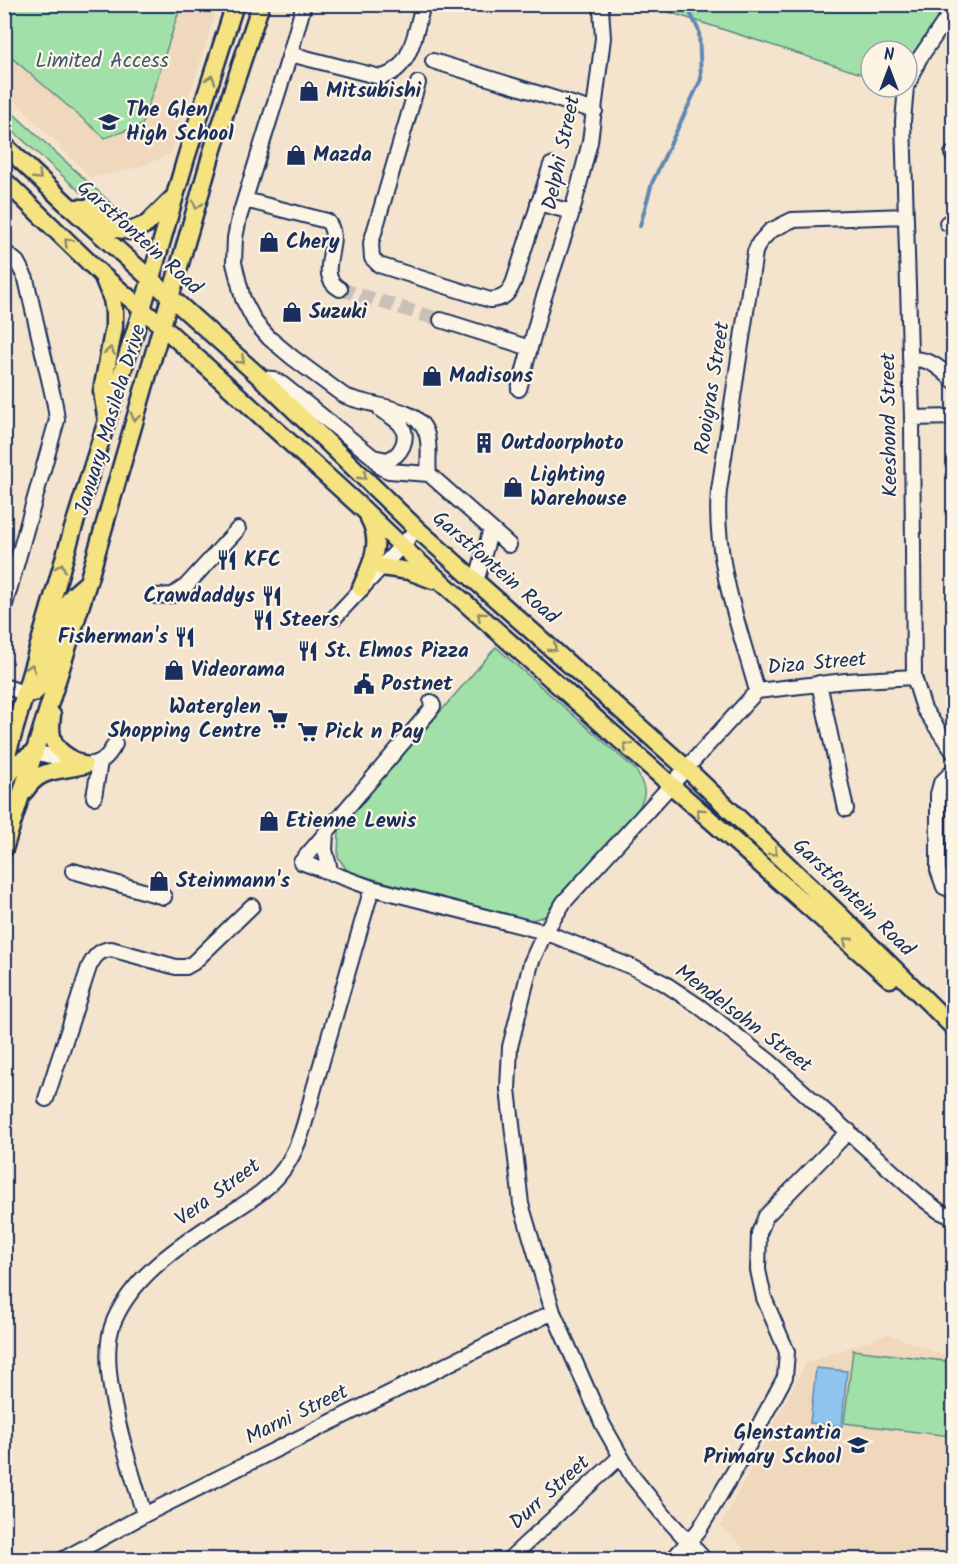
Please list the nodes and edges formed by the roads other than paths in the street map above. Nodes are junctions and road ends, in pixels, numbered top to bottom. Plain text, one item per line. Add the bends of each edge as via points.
1 (235, 4) edge
2 (261, 4) edge
3 (304, 4) edge
4 (423, 4) edge
5 (600, 6) edge
6 (954, 8) edge
7 (290, 54) junction
8 (919, 59) edge
9 (433, 61) dead end
10 (418, 83) dead end
11 (905, 99) edge
12 (595, 111) junction
13 (4, 145) edge
14 (551, 165) dead end
15 (4, 180) edge
16 (175, 195) junction
17 (246, 200) junction
18 (538, 202) junction
19 (71, 208) junction
20 (572, 212) junction
21 (906, 216) junction
22 (4, 251) edge
23 (102, 275) junction
24 (151, 278) junction
25 (340, 289) dead end
26 (171, 296) junction
27 (142, 309) junction
28 (441, 320) tunnel mouth
29 (162, 326) junction
30 (530, 348) junction
31 (910, 359) junction
32 (261, 378) junction
33 (954, 381) edge
34 (519, 389) dead end
35 (375, 406) junction
36 (954, 417) edge
37 (912, 418) junction
38 (107, 420) junction
39 (373, 457) junction
40 (429, 474) junction
41 (364, 510) junction
42 (238, 529) dead end
43 (417, 529) junction
44 (491, 529) junction
45 (509, 545) dead end
46 (401, 546) junction
47 (382, 567) junction
48 (88, 582) junction
49 (476, 582) junction
50 (448, 587) junction
51 (361, 588) junction
52 (156, 596) dead end
53 (4, 608) edge
54 (335, 617) dead end
55 (58, 675) junction
56 (914, 677) junction
57 (819, 683) junction
58 (4, 686) edge
59 (757, 691) junction
60 (24, 693) junction
61 (431, 702) dead end
62 (115, 744) dead end
63 (35, 752) junction
64 (954, 753) edge
65 (88, 764) junction
66 (4, 765) edge
67 (686, 768) junction
68 (954, 770) edge
69 (4, 783) edge
70 (670, 785) junction
71 (94, 797) dead end
72 (20, 799) junction
73 (846, 809) dead end
74 (326, 832) junction
75 (4, 849) edge
76 (73, 871) dead end
77 (331, 874) junction
78 (372, 888) junction
79 (954, 891) edge
80 (164, 897) dead end
81 (252, 906) dead end
82 (545, 932) junction
83 (954, 1028) edge
84 (954, 1035) edge
85 (46, 1099) dead end
86 (849, 1131) junction
87 (954, 1218) edge
88 (553, 1312) junction
89 (620, 1457) junction
90 (144, 1515) junction
91 (688, 1542) junction
92 (62, 1560) edge
93 (508, 1560) edge
94 (672, 1560) edge
95 (705, 1560) edge

16 -> 1 main road, January Masilela Drive
2 -> 26 main road, January Masilela Drive via 213,149
3 - 7 street
4 - 7 street via 407,55 396,71 387,76
5 - 12 street, Delphi Street via 603,38
6 - 8 street, Keeshond Street
7 - 17 street
9 - 12 street
10 - 18 street via 371,243 372,258 379,265 490,300 501,299 512,287
11 - 21 street, Keeshond Street
12 - 20 street, Delphi Street
13 -> 19 main road, Garstfontein Road
14 - 18 street
23 -> 15 main road, Garstfontein Road
16 - 19 main road via 147,224 130,231 112,228 89,208
16 - 24 main road, January Masilela Drive
17 - 25 street via 327,221 334,236 329,275 332,284
17 - 35 street via 235,238 234,263 249,312 269,338 317,377 353,401
18 - 20 street
19 - 24 main road, Garstfontein Road
20 - 30 street, Delphi Street
21 - 31 street, Keeshond Street
21 - 59 street, Rooigras Street via 785,222 764,236 755,252 717,521 720,547
22 - 53 street via 17,262 26,279 57,420
23 - 27 main road, Garstfontein Road
38 -> 23 main road via 102,391 114,312
24 - 26 main road, Garstfontein Road
24 - 27 main road, January Masilela Drive
26 - 29 main road, January Masilela Drive
26 -> 32 main road, Garstfontein Road
27 - 29 main road, Garstfontein Road
27 - 38 main road, January Masilela Drive
28 - 30 street
29 - 41 main road, Garstfontein Road
29 -> 48 main road, January Masilela Drive
30 - 34 street, Delphi Street
31 - 33 street via 931,362
31 - 37 street, Keeshond Street
32 - 39 street via 282,384
32 -> 43 main road, Garstfontein Road
35 - 39 street via 398,422 405,440 392,459
35 - 40 street via 405,412 421,422 427,438
36 - 37 street
37 - 56 street, Keeshond Street
60 -> 38 main road, January Masilela Drive
39 - 40 street via 389,471
40 - 44 street
41 - 46 main road, Garstfontein Road
41 - 51 main road via 376,538
42 - 52 street via 186,586 173,595
43 - 46 street
43 - 49 main road, Garstfontein Road
44 - 45 street
44 - 49 street
46 - 47 street
46 - 50 main road, Garstfontein Road
47 - 50 main road via 409,571
47 - 51 street
48 - 55 main road, January Masilela Drive
48 - 60 main road via 66,605 38,689
49 -> 67 main road, Garstfontein Road
70 -> 50 main road, Garstfontein Road
51 - 54 street
55 - 63 main road, January Masilela Drive
55 - 65 main road via 51,737 58,751
56 - 57 street, Diza Street
56 - 64 street, Keeshond Street via 924,709
57 - 59 street, Diza Street
57 - 73 street
58 - 60 street
59 - 67 street, Diza Street
60 - 66 main road, January Masilela Drive
61 - 74 street via 431,710
62 - 65 street via 107,758
63 - 65 street
63 - 69 main road via 17,763
63 - 72 main road, January Masilela Drive
65 - 71 street
65 - 72 main road via 41,774
67 - 70 street, Diza Street
67 -> 83 main road, Garstfontein Road
68 - 79 street via 941,783 938,794 938,870 944,887
70 - 82 street, Diza Street via 564,902
84 -> 70 main road, Garstfontein Road
72 - 75 main road, January Masilela Drive
74 - 77 street
74 - 77 street, Mendelsohn Street via 300,862
76 - 80 street
77 - 78 street, Mendelsohn Street
78 - 82 street, Mendelsohn Street
78 - 90 street, Vera Street via 290,1161 263,1190 159,1262 134,1288 113,1322 108,1354 110,1383
81 - 85 street via 186,967 111,949 97,954 89,967
82 - 86 street, Mendelsohn Street via 632,967 675,990 769,1061
82 - 88 street, Diza Street via 531,963 516,1016 508,1089 521,1204
86 - 87 street, Mendelsohn Street via 922,1198
86 - 91 street via 762,1223 758,1252 760,1283 786,1347 786,1372 739,1463
88 - 89 street, Diza Street
88 - 90 street, Marni Street
89 - 91 street, Diza Street
89 - 93 street, Durr Street
90 - 92 street, Marni Street
91 - 94 street
91 - 95 street, Diza Street

